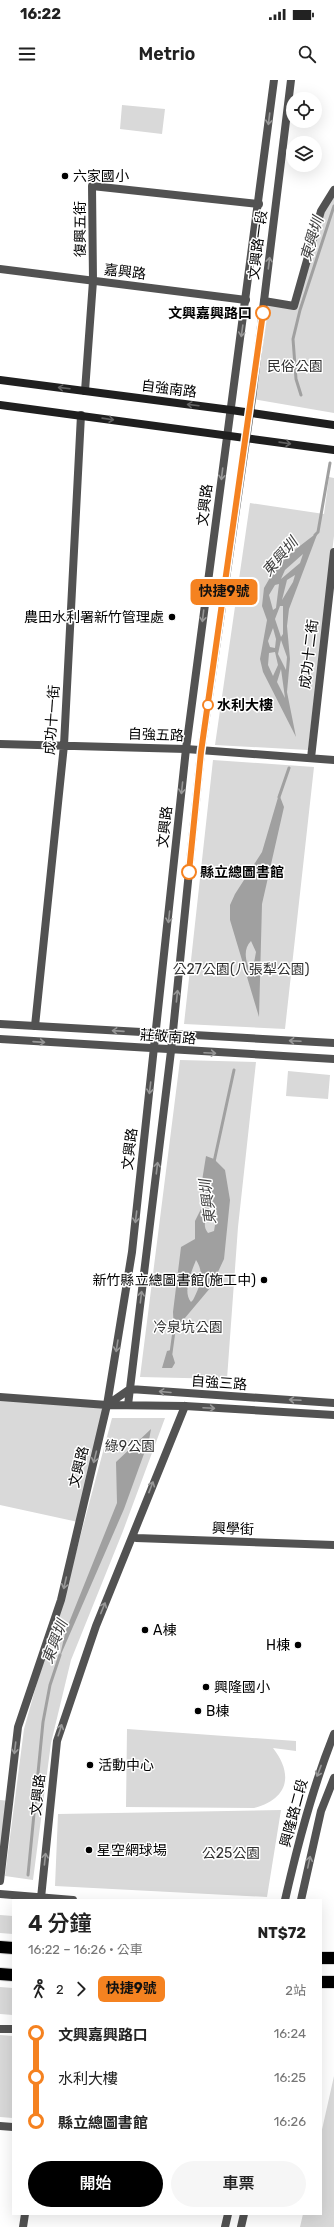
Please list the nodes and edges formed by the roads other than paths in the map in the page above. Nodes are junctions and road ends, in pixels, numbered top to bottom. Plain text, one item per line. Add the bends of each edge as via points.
1 (274, 80) edge
2 (292, 80) edge
3 (334, 190) edge
4 (259, 204) junction
5 (0, 269) edge
6 (93, 281) junction
7 (246, 300) junction
8 (264, 301) junction
9 (0, 380) edge
10 (85, 391) junction
11 (0, 405) edge
12 (232, 410) junction
13 (250, 412) junction
14 (81, 415) junction
15 (334, 425) edge
16 (227, 435) junction
17 (246, 437) junction
18 (334, 450) edge
19 (334, 552) edge
20 (0, 744) edge
21 (64, 745) junction
22 (186, 749) junction
23 (201, 752) junction
24 (311, 758) junction
25 (334, 760) edge
26 (0, 1024) edge
27 (35, 1026) junction
28 (156, 1034) junction
29 (173, 1035) junction
30 (0, 1039) edge
31 (334, 1043) edge
32 (155, 1049) junction
33 (171, 1051) junction
34 (334, 1059) edge
35 (130, 1389) junction
36 (0, 1397) edge
37 (334, 1403) edge
38 (108, 1405) junction
39 (128, 1405) junction
40 (185, 1406) junction
41 (334, 1415) edge
42 (133, 1535) junction
43 (334, 1545) edge
44 (334, 1734) edge
45 (334, 1778) edge
46 (0, 1881) edge
47 (0, 1894) edge
48 (41, 1898) junction
49 (57, 1899) edge
50 (285, 1899) edge
51 (301, 1899) edge
52 (0, 1947) edge
53 (12, 1948) edge
54 (322, 1958) edge
55 (334, 1958) edge
56 (0, 1974) edge
57 (12, 1975) edge
58 (322, 1982) edge
59 (334, 1982) edge
60 (0, 2029) edge
61 (12, 2029) edge
62 (0, 2126) edge
63 (12, 2127) edge
64 (25, 2215) edge
65 (228, 2215) edge
66 (244, 2215) edge
67 (23, 2227) edge
68 (225, 2227) edge
69 (241, 2227) edge

1 -> 4 street, 文興路一段
8 -> 2 street, 文興路一段
3 - 8 street via 321,211 294,306
4 - 6 street, 復興五街 via 92,186
4 - 7 street, 文興路一段
5 - 6 street, 嘉興路
6 - 7 street, 嘉興路
6 - 10 street, 復興五街
7 -> 12 street, 文興路一段
8 - 13 street, 文興路一段
10 -> 9 main road, 自強南路
12 -> 10 main road, 自強南路
11 - 14 main road
12 - 13 main road, 自強南路
12 - 16 street, 文興路
13 - 15 main road, 自強南路
13 - 17 street, 文興路
14 -> 16 main road
14 - 21 street, 成功十一街
16 - 17 main road
16 -> 22 street, 文興路
17 -> 18 main road
17 - 23 street, 文興路
19 - 24 street, 成功十二街
20 - 21 street, 自強五路
21 - 22 street, 自強五路
21 - 27 street, 成功十一街
22 - 23 street, 自強五路
22 -> 28 street, 文興路
23 - 24 street, 自強五路
29 -> 23 street, 文興路
24 - 25 street, 自強五路
26 - 27 street, 莊敬南路
28 -> 27 street, 莊敬南路
28 - 29 street, 莊敬南路
28 - 32 street, 文興路
31 -> 29 street, 莊敬南路
29 - 33 street, 文興路
30 -> 32 street, 莊敬南路
32 - 33 street, 莊敬南路
32 -> 38 street, 文興路 via 132,1252
33 -> 34 street, 莊敬南路
35 -> 33 street, 文興路
37 -> 35 street, 自強三路
35 - 38 street
35 - 39 street, 文興路
36 - 38 street, 自強三路
38 - 39 street, 自強三路
38 -> 46 street, 文興路 via 61,1600 18,1727
39 - 40 street, 自強三路
40 -> 41 street, 自強三路
42 -> 40 street, 文興路
42 - 43 street, 興學街 via 136,1538
48 -> 42 street, 文興路 via 57,1741 96,1626
44 -> 50 street, 興隆路二段 via 317,1775 305,1815
51 -> 45 street, 興隆路二段 via 321,1812
47 - 48 street
48 - 49 street
52 - 53 highway
54 - 55 highway
56 - 57 highway
58 - 59 highway
60 - 61 street
62 - 63 street
64 - 67 street
65 - 68 street
66 - 69 street

